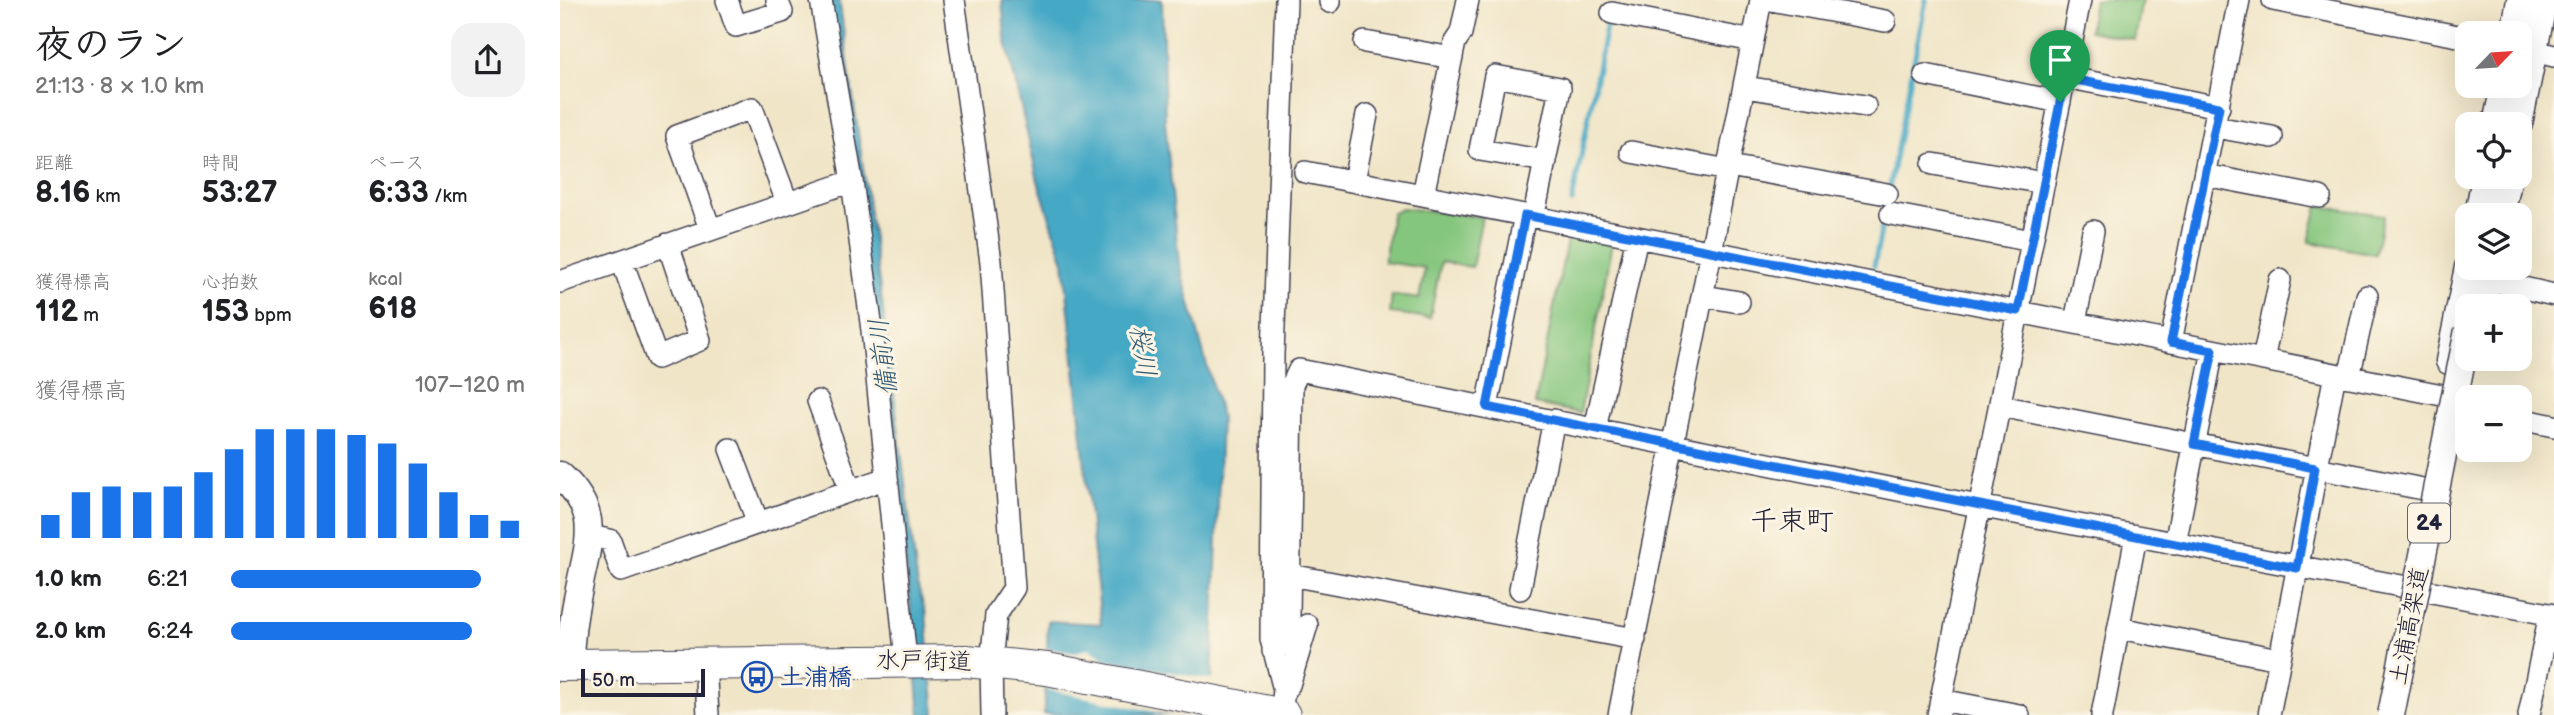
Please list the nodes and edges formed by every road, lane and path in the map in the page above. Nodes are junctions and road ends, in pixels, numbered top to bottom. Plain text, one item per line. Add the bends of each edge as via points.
1 (727, 0) edge
2 (777, 0) edge
3 (821, 0) edge
4 (954, 0) edge
5 (1286, 0) edge
6 (1468, 0) edge
7 (1762, 0) edge
8 (1771, 0) edge
9 (2080, 0) edge
10 (2239, 0) edge
11 (2273, 0) edge
12 (2521, 0) edge
13 (2533, 0) edge
14 (2544, 0) edge
15 (1612, 13) dead end
16 (1885, 21) dead end
17 (2517, 21) edge
18 (2455, 35) edge
19 (1754, 41) junction
20 (1365, 42) dead end
21 (1452, 58) junction
22 (2536, 58) edge
23 (1924, 75) dead end
24 (2065, 78) junction
25 (1745, 87) junction
26 (2060, 102) junction
27 (1865, 106) dead end
28 (2522, 112) edge
29 (1367, 115) dead end
30 (2217, 117) junction
31 (2272, 137) dead end
32 (1631, 152) dead end
33 (1546, 161) junction
34 (1933, 164) dead end
35 (1729, 168) junction
36 (1305, 172) dead end
37 (2205, 176) junction
38 (852, 181) junction
39 (1354, 181) junction
40 (2044, 183) junction
41 (1423, 195) junction
42 (2320, 197) dead end
43 (787, 202) junction
44 (1531, 210) junction
45 (710, 229) junction
46 (2093, 230) dead end
47 (1637, 237) junction
48 (2032, 241) junction
49 (668, 244) junction
50 (1713, 250) junction
51 (622, 261) junction
52 (2479, 280) edge
53 (2508, 280) edge
54 (2280, 281) dead end
55 (560, 282) edge
56 (2554, 295) edge
57 (1704, 296) junction
58 (2367, 296) dead end
59 (1739, 302) dead end
60 (2018, 311) junction
61 (2075, 322) junction
62 (2171, 342) junction
63 (2213, 350) junction
64 (1274, 352) junction
65 (2263, 360) junction
66 (1301, 370) junction
67 (2460, 371) edge
68 (2342, 375) junction
69 (2460, 385) edge
70 (818, 401) dead end
71 (2455, 403) edge
72 (2000, 406) junction
73 (1487, 407) junction
74 (2455, 409) edge
75 (2455, 413) edge
76 (1553, 420) junction
77 (2532, 421) edge
78 (2554, 426) edge
79 (1595, 429) junction
80 (2194, 444) junction
81 (1675, 445) junction
82 (730, 449) dead end
83 (2315, 468) junction
84 (560, 475) edge
85 (887, 478) junction
86 (850, 489) junction
87 (2423, 489) junction
88 (1980, 506) junction
89 (758, 523) junction
90 (589, 536) junction
91 (2136, 536) junction
92 (2175, 544) junction
93 (2297, 568) junction
94 (1290, 575) junction
95 (1520, 589) dead end
96 (2415, 590) junction
97 (2552, 615) edge
98 (1307, 625) dead end
99 (2119, 628) junction
100 (1634, 639) junction
101 (1273, 652) junction
102 (2279, 659) junction
103 (919, 660) junction
104 (705, 663) junction
105 (1000, 663) junction
106 (565, 665) edge
107 (1940, 707) edge
108 (1279, 709) edge
109 (2535, 714) edge
110 (708, 715) edge
111 (992, 715) edge
112 (1619, 715) edge
113 (2019, 715) edge
114 (2102, 715) edge
115 (2269, 715) edge
116 (2378, 715) edge
117 (2391, 715) edge
118 (2402, 715) edge

1 - 2 street via 736,26 782,12
3 - 38 street
4 - 105 street via 990,262 1014,588 996,615
5 - 64 street
6 - 21 street
7 - 19 street
8 - 16 street
9 - 24 street
10 - 30 street
11 - 18 street
12 - 17 main road
13 - 22 main road
14 - 22 main road
15 - 19 street
19 - 25 street
20 - 21 street
21 - 41 street
22 - 28 main road
23 - 26 street
24 - 26 street
24 - 30 street
25 - 27 street
25 - 35 street
26 - 40 street
29 - 39 street
30 - 31 street
30 - 37 street
32 - 35 street
33 - 33 street via 1560,88 1495,76 1480,150
33 - 44 street
34 - 40 street
35 - 48 street
35 - 50 street
36 - 39 street
37 - 42 street
37 - 62 street
38 - 43 street
38 - 85 street
39 - 41 street
40 - 48 street
41 - 44 street
43 - 45 street
43 - 45 street via 752,108 677,136
44 - 47 street
44 - 73 street
45 - 49 street
46 - 61 street
47 - 50 street
47 - 79 street
48 - 60 street
49 - 51 street
49 - 51 street via 700,340 657,358
50 - 57 street
50 - 60 street
51 - 55 street
52 - 69 main road, 24
53 - 56 street
54 - 65 street
57 - 59 street
57 - 81 street
58 - 68 street
60 - 61 street
60 - 72 street
61 - 62 street
62 - 63 street
63 - 65 street
63 - 80 street
64 - 66 street via 1299,360
64 - 101 street
65 - 68 street
66 - 73 street
66 - 94 street via 1292,385
67 - 117 main road, 土浦高架道 / 24, bridge
68 - 71 street
68 - 83 street
70 - 86 street
72 - 80 street
72 - 88 street
73 - 76 street
74 - 87 main road, 24
75 - 96 main road, 24
76 - 79 street
76 - 95 street
77 - 78 street
79 - 81 street
80 - 83 street
80 - 92 street
81 - 88 street
81 - 100 street
82 - 89 street
83 - 87 street
83 - 93 street
84 - 90 main road via 581,500
85 - 86 street
85 - 103 street
86 - 89 street
87 - 96 main road, 24
88 - 91 street
88 - 107 street
89 - 90 street via 621,571 610,540
90 - 106 main road
91 - 92 street
91 - 99 street
92 - 93 street
93 - 96 street
93 - 102 street
94 - 100 street
94 - 101 street via 1289,619 1283,645
96 - 97 street
96 - 116 main road, 24
96 - 118 main road, 24
97 - 109 street
98 - 108 street
99 - 102 street
99 - 114 street
100 - 112 street
101 - 108 street
102 - 115 street
103 - 104 highway, 水戸街道
103 - 105 highway, 水戸街道
104 - 106 highway, 水戸街道
104 - 110 street
105 - 108 highway, 水戸街道
105 - 111 street
107 - 113 street

